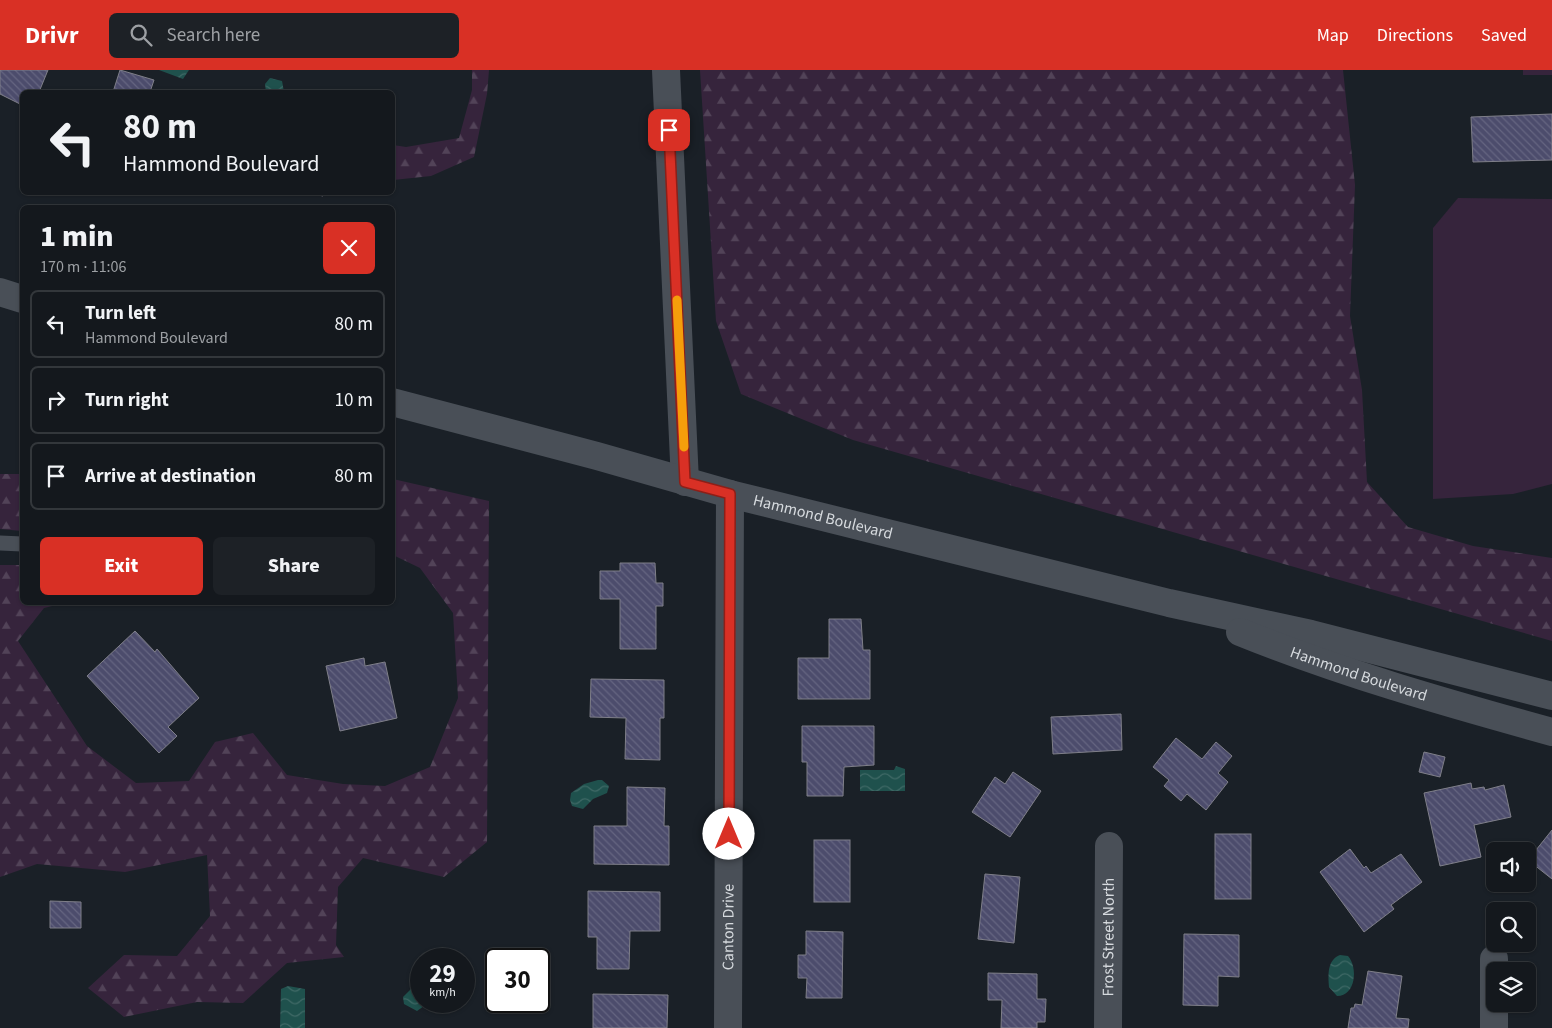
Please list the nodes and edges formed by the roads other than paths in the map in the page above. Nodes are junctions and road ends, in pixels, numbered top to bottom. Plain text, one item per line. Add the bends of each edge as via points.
1 (666, 70) edge
2 (0, 292) edge
3 (20, 298) edge
4 (395, 403) edge
5 (685, 482) junction
6 (730, 494) junction
7 (0, 543) edge
8 (20, 544) edge
9 (1169, 604) junction
10 (1552, 696) edge
11 (1552, 732) edge
12 (1109, 846) dead end
13 (1494, 959) dead end
14 (728, 1028) edge
15 (1108, 1028) edge
16 (1494, 1028) edge

1 - 5 street
2 - 3 street
4 - 5 street, Hammond Boulevard
5 - 6 street, Hammond Boulevard
6 - 9 street, Hammond Boulevard
6 - 14 street, Canton Drive
7 - 8 lane
9 - 10 street, Hammond Boulevard via 1311,634
9 - 11 street, Hammond Boulevard via 1302,657
12 - 15 street, Frost Street North
13 - 16 street

